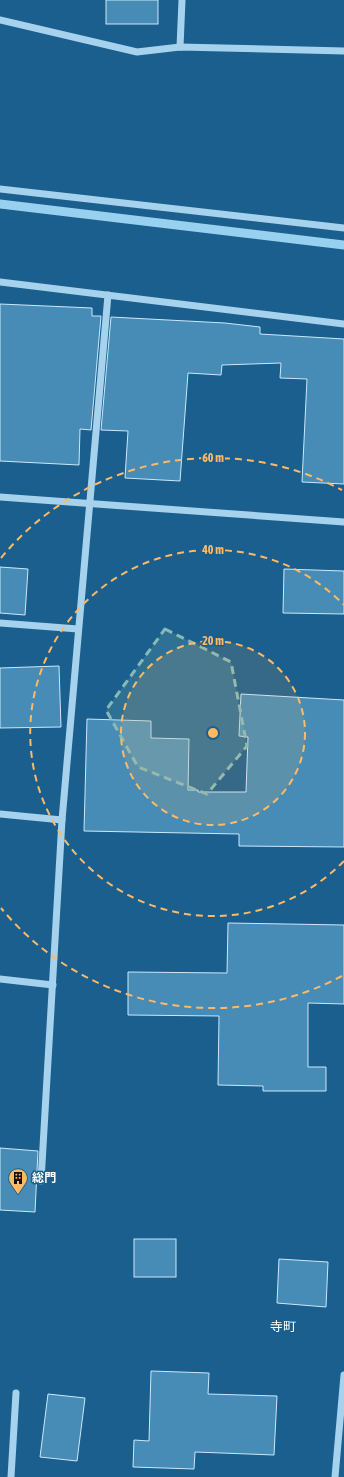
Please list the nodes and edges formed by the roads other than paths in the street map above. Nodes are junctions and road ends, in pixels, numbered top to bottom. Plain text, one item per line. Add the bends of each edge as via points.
1 (182, 0) edge
2 (0, 20) edge
3 (180, 47) junction
4 (344, 50) edge
5 (0, 189) edge
6 (344, 228) edge
7 (0, 282) edge
8 (108, 296) junction
9 (344, 324) edge
10 (0, 496) edge
11 (90, 503) junction
12 (344, 522) edge
13 (0, 623) edge
14 (78, 629) junction
15 (0, 814) edge
16 (62, 820) junction
17 (0, 979) edge
18 (53, 985) junction
19 (40, 1181) dead end
20 (344, 1375) edge
21 (16, 1393) dead end
22 (11, 1477) edge
23 (335, 1477) edge

1 - 3 street
2 - 3 street via 138,52
3 - 4 street
5 - 6 street
7 - 8 street
8 - 9 street
8 - 11 street
10 - 11 street
11 - 12 street
11 - 14 street
13 - 14 street
14 - 16 street
15 - 16 street
16 - 18 street
17 - 18 street
18 - 19 street
20 - 23 street
21 - 22 street

